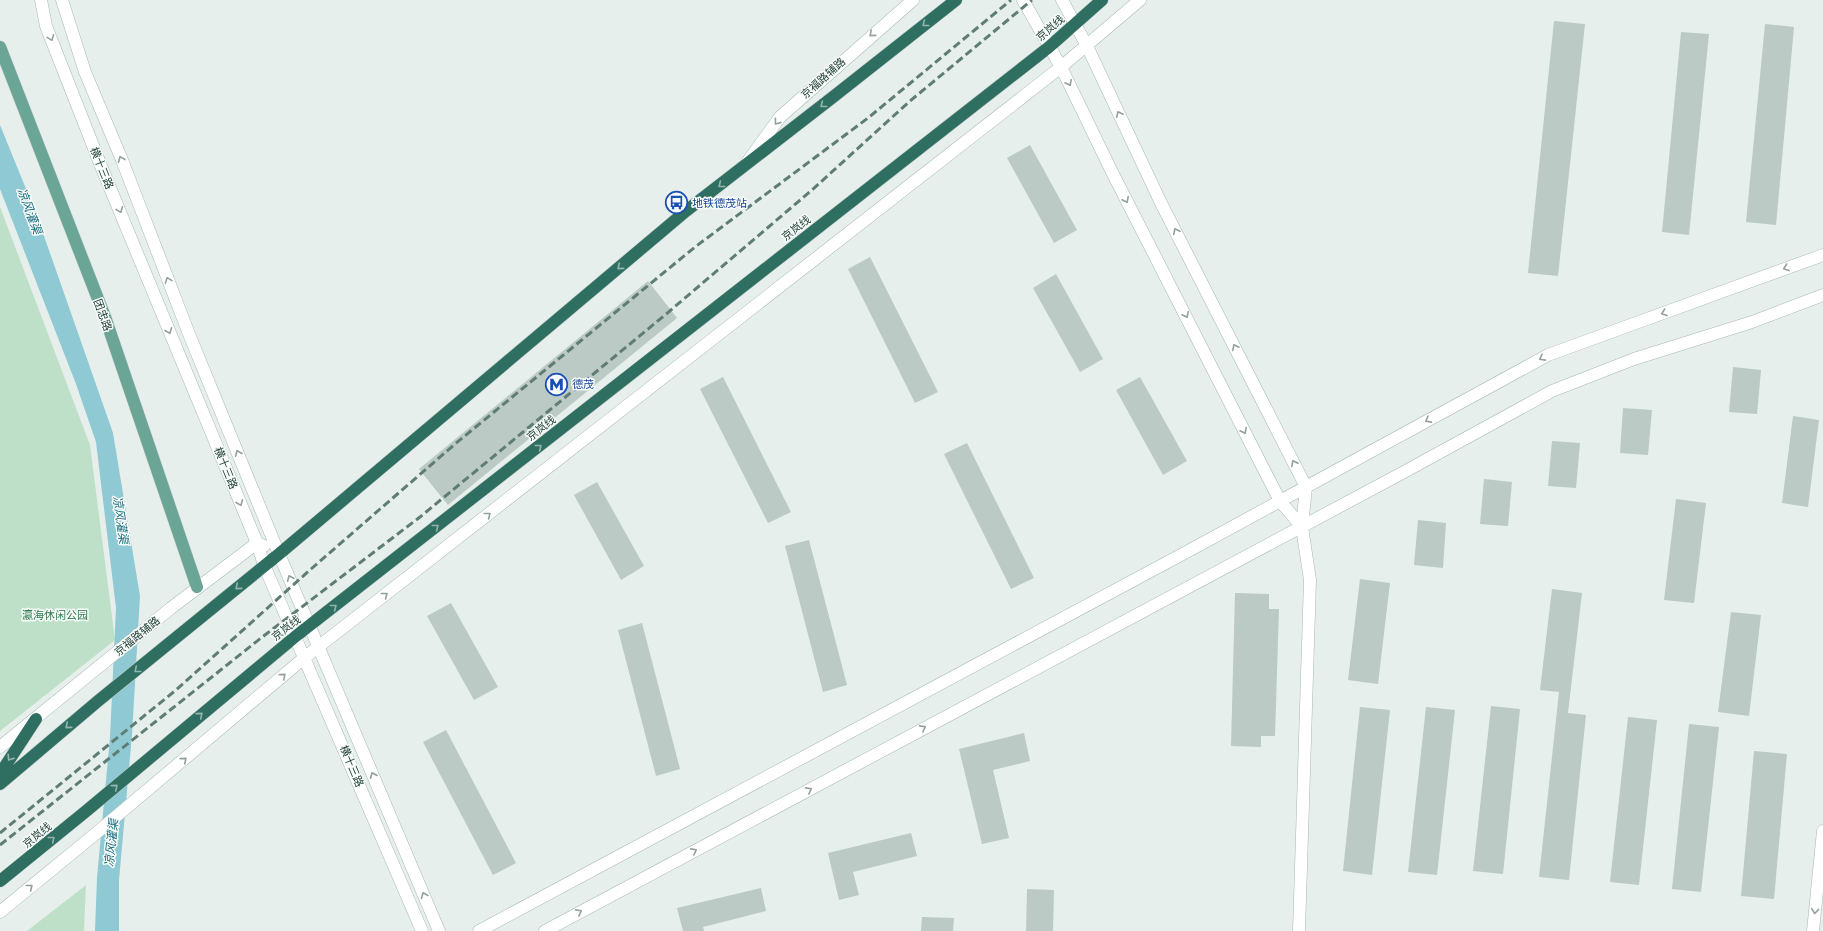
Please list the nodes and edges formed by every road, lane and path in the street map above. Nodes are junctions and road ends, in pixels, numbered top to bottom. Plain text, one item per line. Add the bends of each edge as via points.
1 (41, 0) edge
2 (62, 0) edge
3 (913, 0) edge
4 (956, 0) edge
5 (1023, 0) edge
6 (1062, 0) edge
7 (1102, 0) edge
8 (1140, 0) edge
9 (1075, 24) junction
10 (1087, 46) junction
11 (0, 47) edge
12 (1049, 47) junction
13 (1061, 67) junction
14 (744, 167) junction
15 (1823, 255) edge
16 (1823, 294) edge
17 (1306, 487) junction
18 (1280, 501) junction
19 (1302, 527) junction
20 (257, 543) junction
21 (279, 554) junction
22 (264, 565) junction
23 (197, 587) junction
24 (310, 626) junction
25 (296, 636) junction
26 (318, 647) junction
27 (304, 658) junction
28 (36, 719) junction
29 (0, 747) edge
30 (0, 774) edge
31 (0, 784) edge
32 (1823, 830) edge
33 (0, 881) edge
34 (0, 912) edge
35 (422, 931) edge
36 (439, 931) edge
37 (479, 931) edge
38 (545, 931) edge
39 (1299, 931) edge
40 (1813, 931) edge

1 -> 20 street, 横十三路 via 46,26
21 -> 2 street, 横十三路 via 189,334 122,160 84,72
3 -> 14 street, 京福路辅路 via 780,117
4 -> 14 highway
5 - 12 street
6 - 9 street
7 - 9 highway, 京岚线
8 - 10 street
9 - 10 street
9 - 12 highway, 京岚线
10 - 13 street
17 -> 10 street via 1161,203
11 - 23 main road, 团忠路 via 105,317
12 - 13 street
24 -> 12 highway, 京岚线
13 -> 18 street
26 -> 13 street
14 -> 21 highway via 686,211
15 -> 17 street via 1548,355
16 - 19 street via 1752,322 1634,358 1552,391
17 - 18 street
17 - 19 street
18 - 19 street
18 - 37 street
38 -> 19 street
19 - 39 street via 1310,580
20 - 21 street
20 - 22 street, 横十三路
20 - 23 street, 京福路辅路
21 - 22 highway
24 -> 21 street, 横十三路
22 - 25 street, 横十三路
22 -> 31 highway
23 - 28 street, 京福路辅路
24 - 25 highway, 京岚线
24 - 26 street, 横十三路
25 - 27 street, 横十三路
33 -> 25 highway, 京岚线
26 - 27 street
36 -> 26 street, 横十三路
34 -> 27 street
27 - 35 street, 横十三路
28 - 29 street, 京福路辅路
28 -> 30 highway
32 -> 40 street

